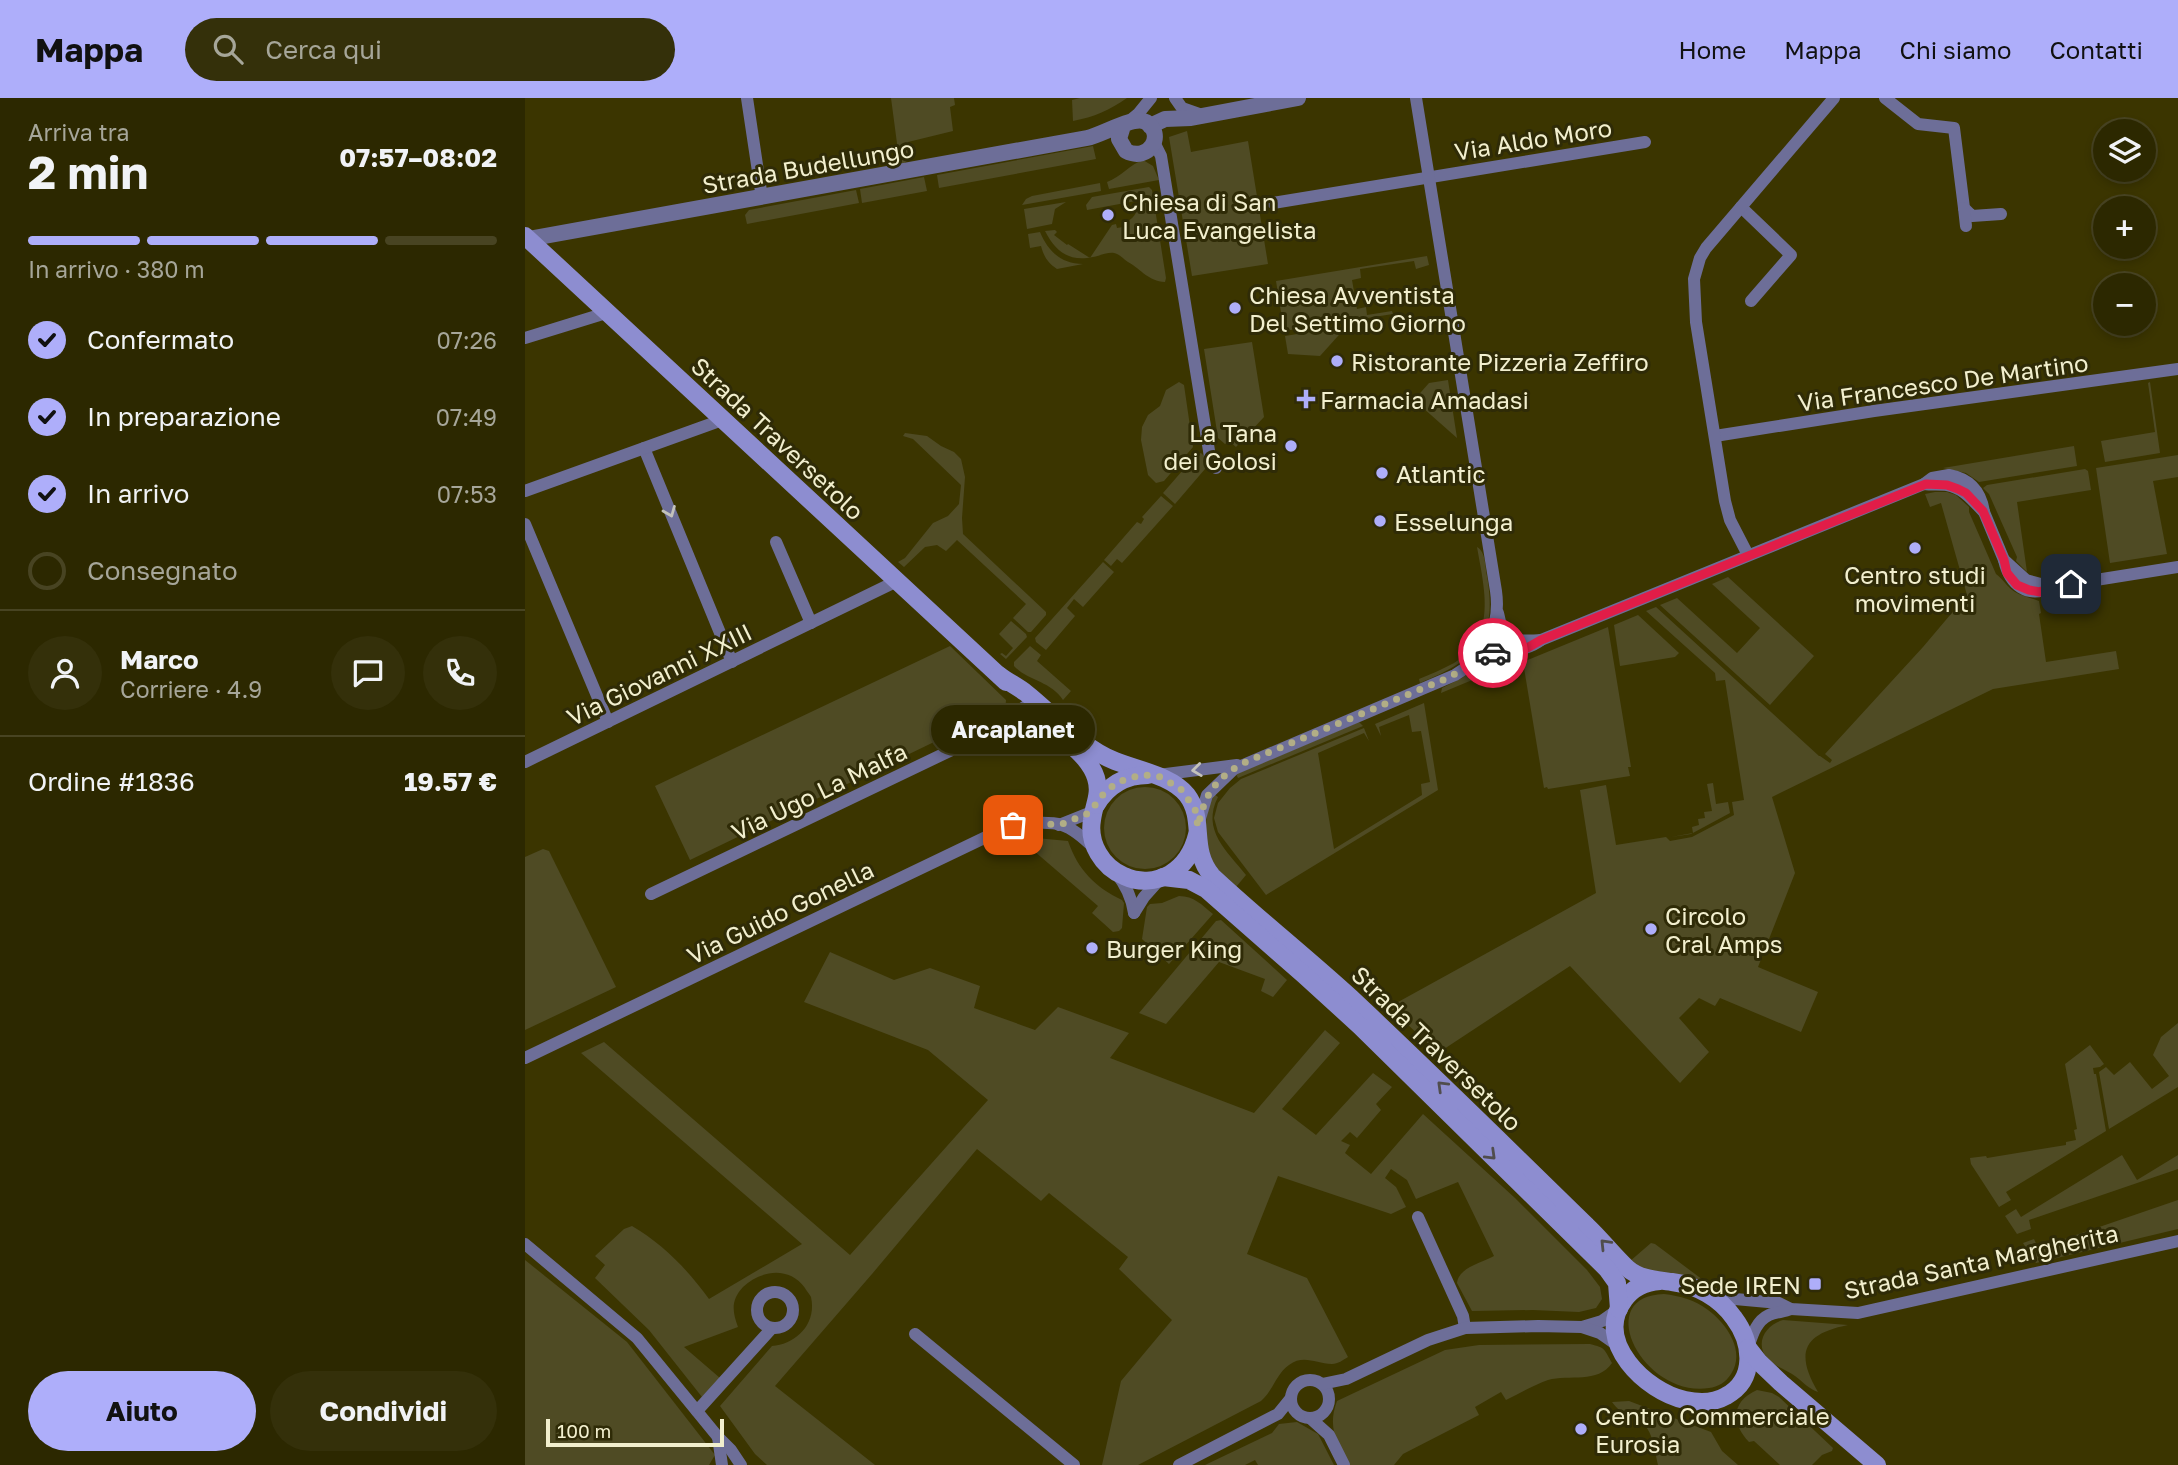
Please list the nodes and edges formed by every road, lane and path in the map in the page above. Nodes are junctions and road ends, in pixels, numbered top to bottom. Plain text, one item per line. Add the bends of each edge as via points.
1 (747, 98) edge
2 (1151, 98) edge
3 (1160, 98) edge
4 (1175, 98) edge
5 (1298, 98) edge
6 (1416, 98) edge
7 (1834, 98) edge
8 (1885, 98) edge
9 (1206, 115) junction
10 (1125, 124) junction
11 (1095, 136) junction
12 (1150, 137) junction
13 (1645, 142) dead end
14 (1120, 144) junction
15 (1429, 177) junction
16 (762, 198) junction
17 (1273, 203) dead end
18 (1741, 208) junction
19 (1964, 208) junction
20 (2001, 214) dead end
21 (1966, 226) dead end
22 (527, 237) edge
23 (1751, 301) dead end
24 (606, 313) junction
25 (525, 338) edge
26 (2178, 369) edge
27 (722, 421) junction
28 (1715, 436) junction
29 (644, 449) junction
30 (1216, 468) dead end
31 (525, 491) edge
32 (525, 524) edge
33 (776, 542) dead end
34 (1748, 555) junction
35 (2178, 568) edge
36 (897, 581) junction
37 (1497, 608) junction
38 (811, 623) junction
39 (1509, 635) junction
40 (1490, 639) junction
41 (1541, 640) junction
42 (1503, 651) junction
43 (732, 662) junction
44 (1469, 666) junction
45 (1032, 710) junction
46 (608, 722) junction
47 (525, 762) edge
48 (1241, 764) junction
49 (1153, 775) junction
50 (1096, 805) junction
51 (1058, 825) junction
52 (1197, 831) junction
53 (1097, 851) junction
54 (1112, 870) junction
55 (1163, 877) junction
56 (652, 894) dead end
57 (525, 1058) edge
58 (1418, 1217) dead end
59 (2178, 1241) edge
60 (525, 1244) edge
61 (1660, 1281) junction
62 (1708, 1294) junction
63 (1619, 1309) junction
64 (1791, 1309) junction
65 (1581, 1327) junction
66 (772, 1328) dead end
67 (1465, 1328) junction
68 (915, 1334) dead end
69 (1620, 1347) junction
70 (1748, 1348) junction
71 (1781, 1383) junction
72 (1736, 1389) junction
73 (1326, 1395) junction
74 (1291, 1398) junction
75 (697, 1411) junction
76 (1296, 1412) junction
77 (1278, 1414) junction
78 (1310, 1418) junction
79 (1329, 1436) junction
80 (718, 1437) junction
81 (1876, 1464) edge
82 (722, 1465) edge
83 (741, 1465) edge
84 (1074, 1465) edge
85 (1179, 1465) edge
86 (1344, 1465) edge

1 - 16 street
2 - 10 street
3 - 12 street via 1151,111
4 - 9 street via 1187,111
5 - 9 street
6 - 15 street
7 - 18 street
8 - 19 street via 1918,124 1954,128
9 - 12 street via 1183,119
10 - 11 street, Strada Budellungo
10 - 12 street, Strada Budellungo via 1140,120
10 - 14 street
11 - 14 street, Strada Budellungo
11 - 16 street, Strada Budellungo
12 - 14 street, Strada Budellungo via 1129,153
12 - 30 street via 1153,160 1164,182 1211,463
13 - 15 street, Via Aldo Moro
15 - 17 street, Via Aldo Moro
15 - 37 street
16 - 22 street, Strada Budellungo
18 - 23 street via 1791,255
18 - 28 street via 1706,248 1694,279 1696,322
19 - 20 street via 1972,216
19 - 21 street
22 - 24 main road, Strada Traversetolo
24 - 25 street
24 - 27 main road, Strada Traversetolo
26 - 28 street, Via Francesco De Martino
27 - 29 street
27 - 36 main road, Strada Traversetolo
28 - 34 street via 1727,512
29 - 31 street
29 -> 43 street
32 - 46 street
33 - 38 street
34 - 35 street via 1939,476 1960,478 1976,490 2008,575 2019,586 2037,592
34 - 41 street
36 - 38 street, Via Giovanni XXIII
36 - 45 main road, Strada Traversetolo
37 - 39 street
37 - 40 street
38 - 43 street, Via Giovanni XXIII
39 - 40 street via 1494,634
39 - 41 street via 1520,642
40 - 42 street via 1493,649
40 - 44 street
41 - 42 street via 1527,648
42 - 44 street
43 - 46 street, Via Giovanni XXIII
44 - 48 street
45 - 49 main road, Strada Traversetolo via 1103,756
45 - 50 main road, Strada Traversetolo via 1091,767 1098,786
45 - 56 street, Via Ugo La Malfa
46 - 47 street, Via Giovanni XXIII
48 -> 49 street
48 - 52 street via 1207,795
49 - 50 main road via 1118,782
49 - 52 main road, Strada Traversetolo via 1186,794 1195,809
50 - 51 street, Via Guido Gonella via 1089,813
50 - 53 main road, Strada Traversetolo via 1091,828
51 - 53 street, Via Guido Gonella via 1081,836
51 - 57 street, Via Guido Gonella via 1019,824 995,832
52 - 55 main road via 1187,859
61 -> 52 main road, Strada Traversetolo via 1630,1270 1360,1007 1212,876
53 - 54 main road
54 - 55 main road, Strada Traversetolo via 1134,880
54 - 55 street via 1122,881 1134,914
55 -> 63 main road, Strada Traversetolo via 1201,886 1360,1026 1607,1269 1616,1283
58 - 67 street
59 - 64 street, Strada Santa Margherita via 1858,1313
60 - 75 street via 637,1338
61 - 62 main road, Strada Traversetolo
61 - 63 main road via 1635,1289
62 - 64 street, Strada Santa Margherita via 1779,1303
62 - 70 main road, Strada Traversetolo via 1734,1317
63 - 65 street via 1602,1321
63 - 69 main road, Strada Traversetolo via 1615,1328
64 - 70 street, Strada Santa Margherita via 1764,1319
65 - 67 street
65 - 69 street
66 - 75 street
67 - 73 street via 1428,1340 1346,1379
68 - 84 street
69 - 72 main road via 1641,1378 1676,1398 1710,1401
70 - 71 main road, Strada Traversetolo
70 - 72 main road via 1747,1371
71 - 72 main road
71 - 81 main road, Strada Traversetolo
73 - 74 street via 1317,1381 1305,1380 1295,1387
73 - 78 street via 1321,1414
73 - 79 street
74 - 76 street
74 - 77 street
75 - 80 street
76 - 77 street
76 - 78 street
77 - 85 street
78 - 79 street
79 - 86 street
80 - 82 street
80 - 83 street

